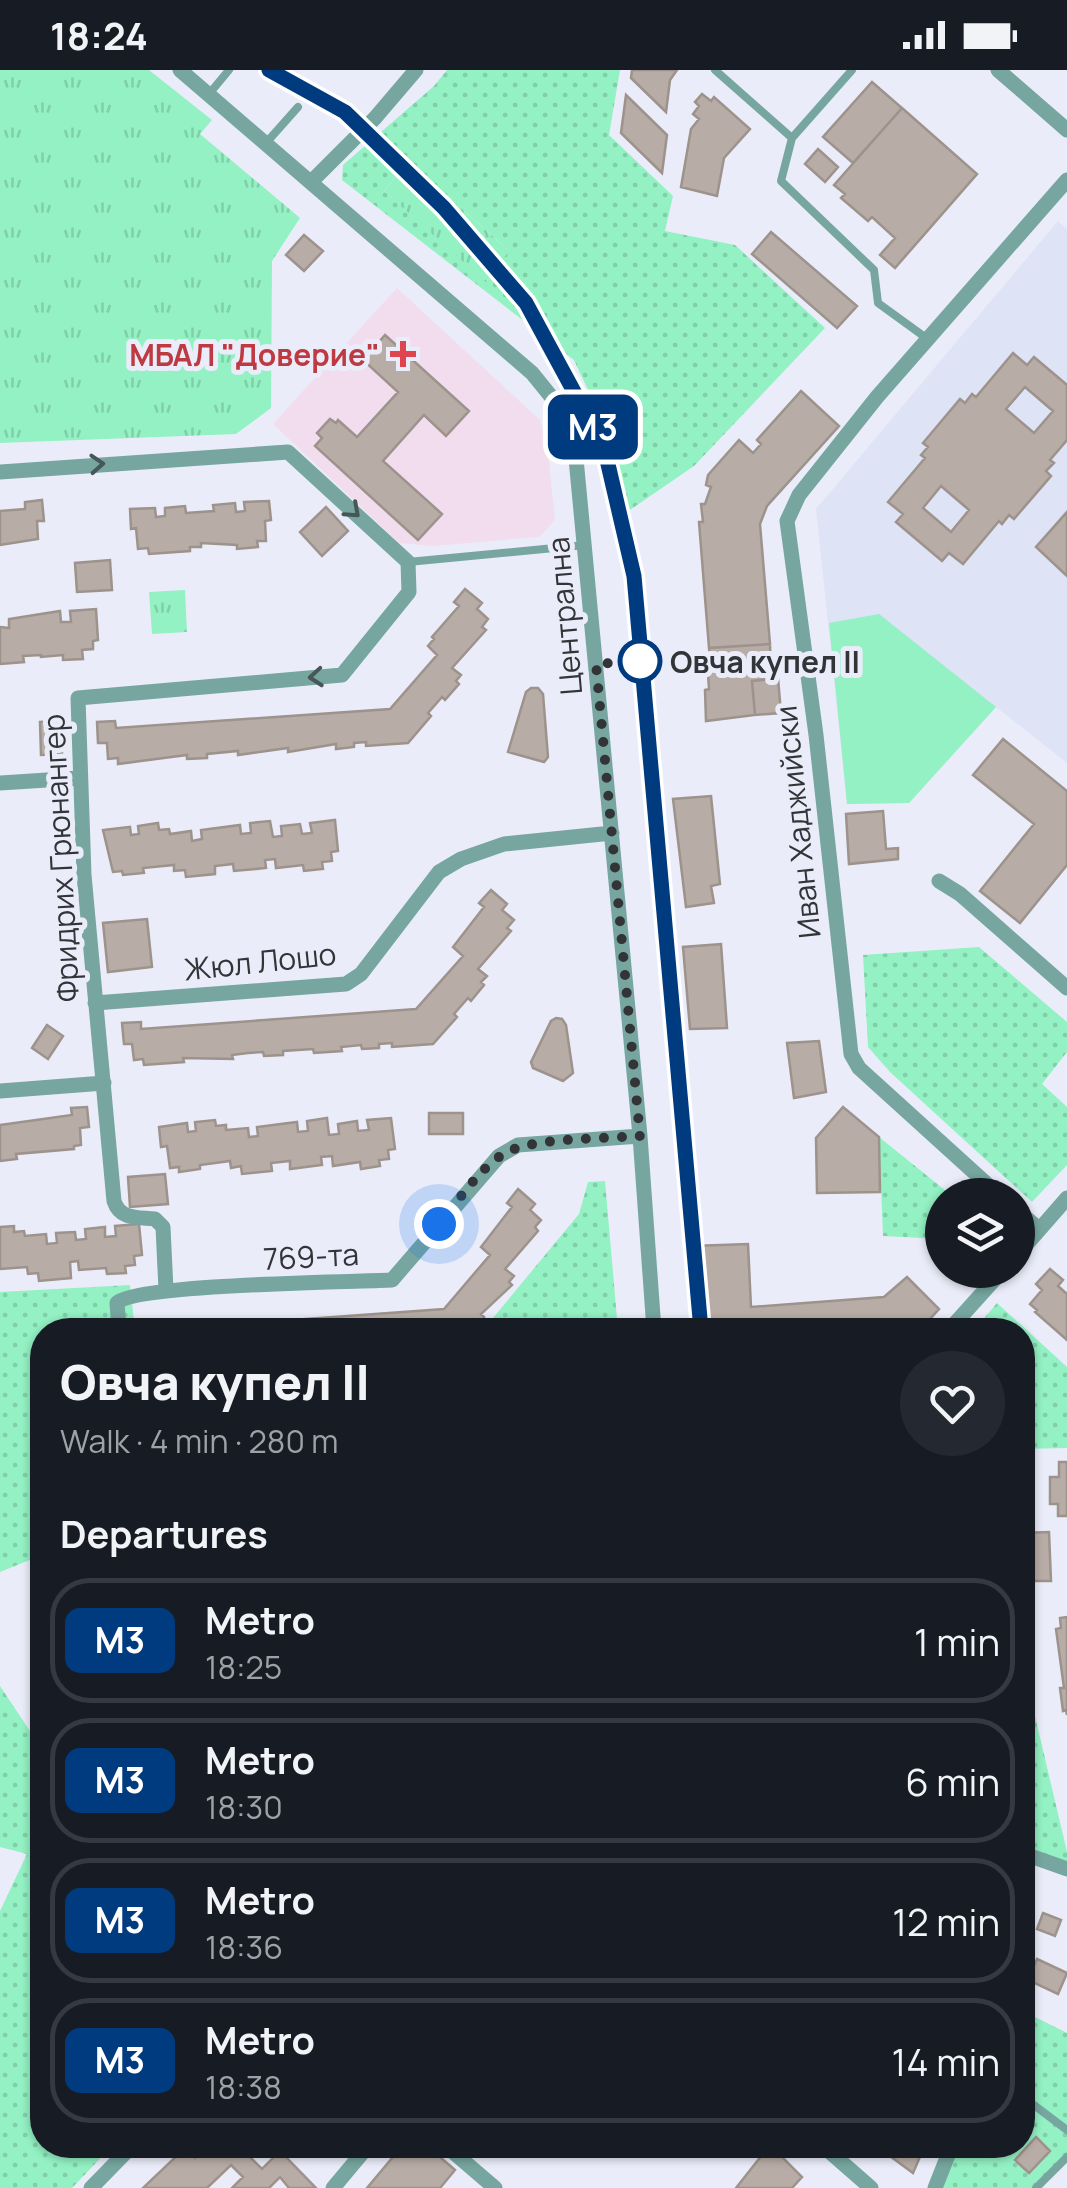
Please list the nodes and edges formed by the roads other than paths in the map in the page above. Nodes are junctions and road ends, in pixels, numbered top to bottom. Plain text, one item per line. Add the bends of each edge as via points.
1 (180, 70) edge
2 (229, 70) edge
3 (416, 70) edge
4 (716, 70) edge
5 (852, 70) edge
6 (998, 70) edge
7 (208, 94) junction
8 (298, 107) dead end
9 (1067, 130) edge
10 (792, 138) junction
11 (266, 143) junction
12 (1067, 180) edge
13 (312, 181) junction
14 (929, 340) junction
15 (0, 472) edge
16 (585, 545) junction
17 (408, 562) junction
18 (78, 778) junction
19 (0, 782) edge
20 (612, 834) junction
21 (940, 881) dead end
22 (1067, 988) edge
23 (95, 1004) junction
24 (104, 1082) junction
25 (0, 1091) edge
26 (640, 1136) junction
27 (981, 1178) edge
28 (1067, 1198) edge
29 (1035, 1225) edge
30 (1040, 1229) junction
31 (1035, 1235) edge
32 (987, 1288) edge
33 (166, 1290) junction
34 (119, 1318) edge
35 (653, 1318) edge
36 (960, 1318) edge
37 (1035, 1858) edge
38 (1067, 1869) edge
39 (1035, 2106) edge
40 (1067, 2130) edge
41 (120, 2158) edge
42 (357, 2158) edge
43 (461, 2158) edge
44 (837, 2158) edge
45 (947, 2158) edge
46 (1067, 2158) edge
47 (91, 2188) edge
48 (333, 2188) edge
49 (495, 2188) edge
50 (871, 2188) edge
51 (935, 2188) edge
52 (1036, 2188) edge

1 - 7 street, Централна
2 - 7 lane
3 - 13 street
4 - 10 lane
5 - 10 lane
6 - 9 street
7 - 11 street, Централна
8 - 11 lane
10 - 14 lane via 780,181 874,270 878,303
11 - 13 street, Централна
12 - 14 street, Иван Хаджийски
13 - 16 street, Централна via 550,393 575,448
14 - 27 street, Иван Хаджийски via 799,495 787,521 851,1054
15 -> 17 street via 288,452
16 - 17 lane
16 - 20 street, Централна
17 -> 18 street, Фридрих Грюнангер via 410,592 342,675 78,698
18 - 19 street
18 - 23 street, Фридрих Грюнангер
20 - 23 street, Жюл Лошо via 504,844 461,859 440,872 361,974 346,984
20 - 26 street, Централна
21 - 22 street via 964,889 1048,960
23 - 24 street, Фридрих Грюнангер
24 - 25 street
24 - 33 street, Фридрих Грюнангер via 117,1210 156,1219 163,1227
26 - 33 street, 769-та via 518,1146 499,1156 392,1280
26 - 35 street, Централна
28 - 30 street
29 - 30 street
30 - 31 street
32 - 36 street
33 - 34 street, 769-та via 119,1298
37 - 38 street
39 - 40 lane
41 - 47 street
42 - 48 street
43 - 49 street
44 - 50 street
45 - 51 street
46 - 52 lane

